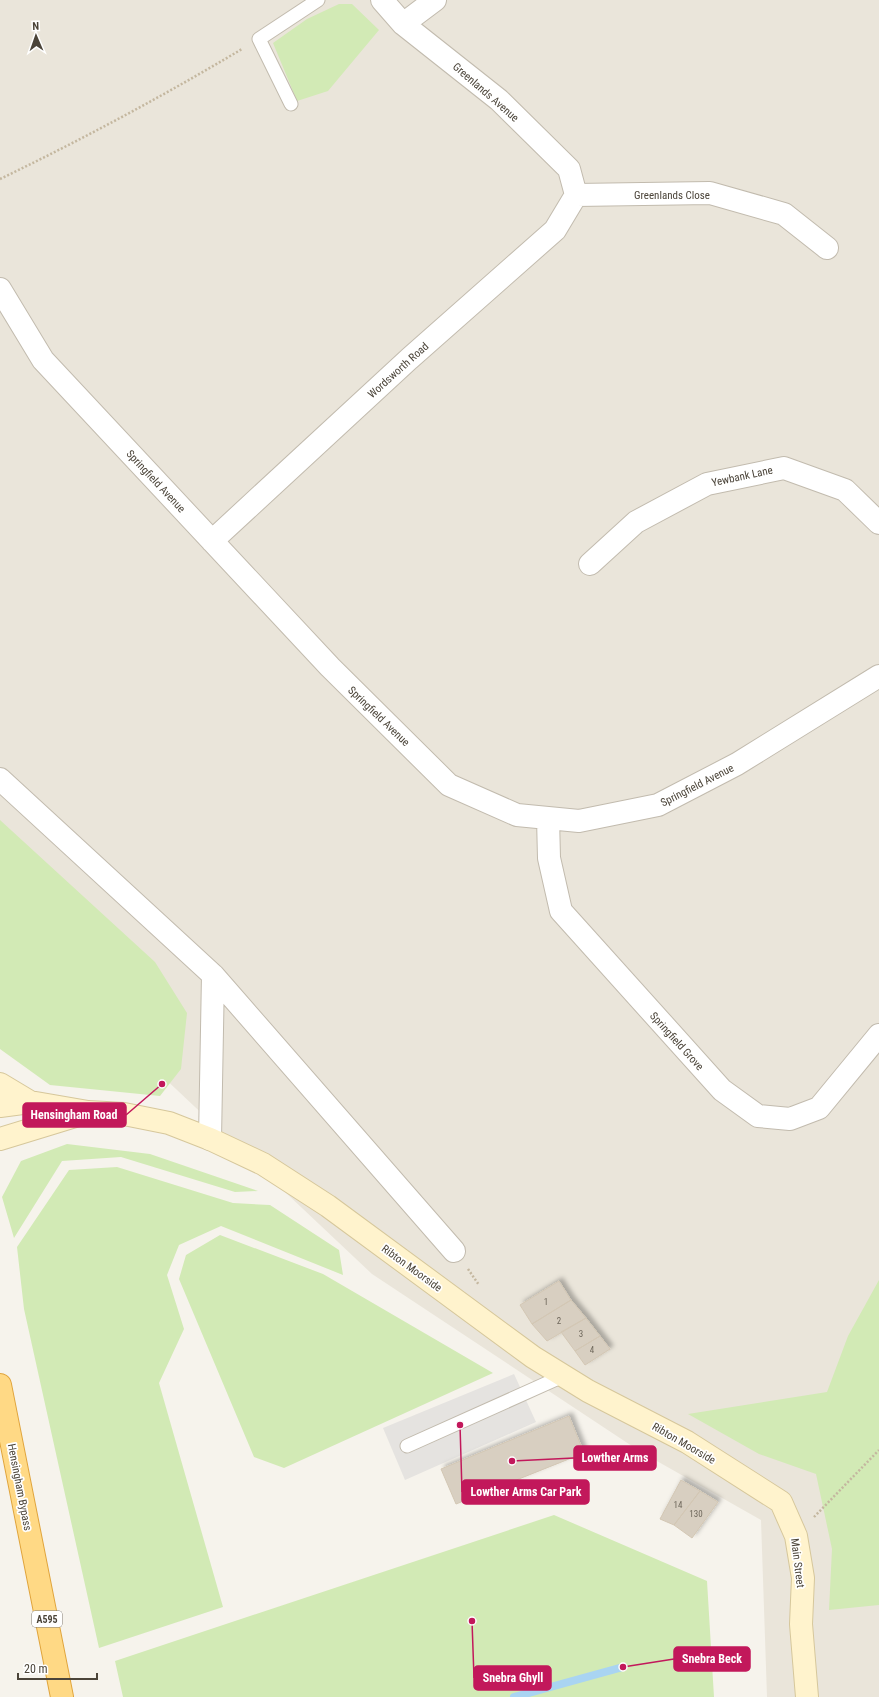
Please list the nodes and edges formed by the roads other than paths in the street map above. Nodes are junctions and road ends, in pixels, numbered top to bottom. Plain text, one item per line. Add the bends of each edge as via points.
1 (318, 0) edge
2 (382, 0) edge
3 (435, 0) edge
4 (404, 24) junction
5 (291, 104) dead end
6 (576, 195) junction
7 (826, 248) dead end
8 (0, 289) edge
9 (879, 523) edge
10 (212, 541) junction
11 (590, 564) dead end
12 (879, 676) edge
13 (0, 779) edge
14 (548, 818) junction
15 (214, 975) junction
16 (879, 1035) edge
17 (0, 1084) edge
18 (30, 1102) junction
19 (0, 1106) edge
20 (88, 1112) junction
21 (0, 1139) edge
22 (210, 1139) junction
23 (454, 1251) dead end
24 (563, 1376) junction
25 (0, 1385) edge
26 (407, 1446) dead end
27 (721, 1464) joint
28 (62, 1697) edge
29 (807, 1697) edge

1 - 5 lane via 259,39
2 - 4 street, Greenlands Avenue
3 - 4 street
4 - 6 street, Greenlands Avenue via 499,100 569,169
6 - 7 street, Greenlands Close via 710,193 784,214
6 - 10 street, Wordsworth Road via 555,230
8 - 10 street, Springfield Avenue via 43,360
9 - 11 street, Yewbank Lane via 845,490 784,468 707,484 636,522
10 - 14 street, Springfield Avenue via 330,667 450,785 517,815
12 - 14 street, Springfield Avenue via 737,764 658,805 579,821
13 - 15 street
14 - 16 street, Springfield Grove via 550,858 560,911 722,1090 758,1116 790,1119 819,1108
15 - 22 street
15 - 23 street
17 - 18 main road
18 - 19 main road
18 - 20 main road
20 - 21 main road
20 - 22 main road, Ribton Moorside via 124,1114 169,1123
22 - 24 main road, Ribton Moorside via 263,1164 328,1206 533,1357
24 - 26 lane
24 - 27 main road, Ribton Moorside via 687,1442
25 - 28 highway, Hensingham Bypass / A595
27 - 29 main road, Main Street via 781,1502 796,1536 803,1578 801,1624

